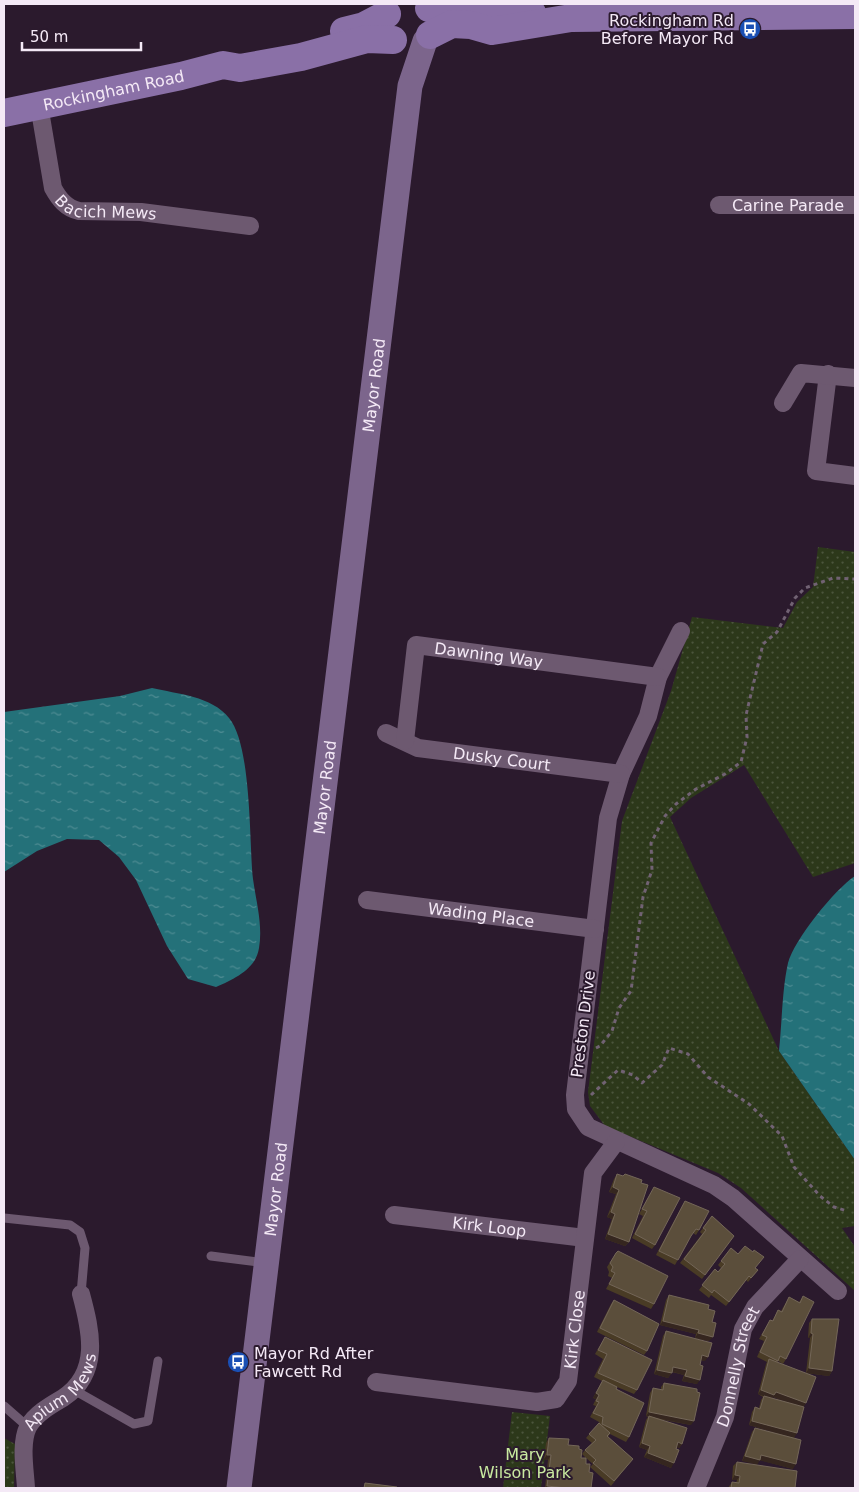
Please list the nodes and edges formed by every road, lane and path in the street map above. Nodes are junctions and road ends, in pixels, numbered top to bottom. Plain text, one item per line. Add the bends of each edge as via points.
1 (426, 5) edge
2 (855, 15) edge
3 (571, 18) junction
4 (405, 29) edge
5 (39, 105) junction
6 (4, 113) edge
7 (855, 204) edge
8 (719, 205) dead end
9 (250, 226) dead end
10 (828, 374) junction
11 (855, 378) edge
12 (784, 403) dead end
13 (855, 476) edge
14 (855, 580) edge
15 (681, 631) dead end
16 (658, 677) junction
17 (386, 733) dead end
18 (405, 741) junction
19 (621, 774) junction
20 (367, 900) dead end
21 (595, 929) junction
22 (579, 1055) junction
23 (576, 1109) junction
24 (616, 1142) junction
25 (847, 1211) dead end
26 (394, 1215) dead end
27 (4, 1218) edge
28 (585, 1238) junction
29 (211, 1256) dead end
30 (800, 1259) junction
31 (266, 1263) junction
32 (838, 1291) dead end
33 (81, 1294) joint
34 (158, 1361) dead end
35 (376, 1382) dead end
36 (74, 1390) junction
37 (4, 1406) edge
38 (28, 1427) junction
39 (26, 1488) edge
40 (239, 1488) edge
41 (696, 1488) edge

1 - 3 main road, Rockingham Road
1 - 4 main road via 433,20
2 - 3 main road, Rockingham Road
3 - 4 main road, Rockingham Road via 492,31 452,24
4 - 5 main road, Rockingham Road via 300,57 240,68 223,65
4 - 31 main road, Mayor Road via 410,86
5 - 6 main road, Rockingham Road
5 - 9 street, Bacich Mews via 53,188 70,209 141,212
7 - 8 street, Carine Parade
10 - 11 street
10 - 12 street via 801,374
10 - 13 street via 816,471
14 - 22 path via 833,578 804,588 791,603 778,632 763,644 746,715 747,736 741,762 726,774 696,789 665,816 652,843 652,870 643,897 631,991 619,1008 612,1031 600,1046
15 - 16 street, Preston Drive
16 - 18 street, Dawning Way via 416,644
16 - 19 street, Preston Drive via 648,716
17 - 18 street, Dusky Court
18 - 19 street, Dusky Court via 418,748
19 - 21 street, Preston Drive via 608,818
20 - 21 street, Wading Place
21 - 22 street, Preston Drive
22 - 23 street, Preston Drive via 574,1096
23 - 24 street via 588,1127
23 - 25 path via 618,1070 633,1075 642,1083 662,1066 669,1048 688,1054 708,1077 749,1104 782,1136 794,1167 820,1196 834,1207
24 - 28 street, Kirk Close via 593,1173
24 - 30 street via 714,1185 733,1198
26 - 28 street, Kirk Loop
27 - 33 lane via 70,1225 80,1232 85,1248
28 - 35 street, Kirk Close via 568,1381 556,1399 537,1402
29 - 31 lane
30 - 32 street
30 - 41 street, Donnelly Street via 754,1308 743,1329 726,1417
31 - 40 main road, Mayor Road
33 - 36 street, Apium Mews via 90,1330 90,1363
34 - 36 lane via 148,1421 134,1424
36 - 38 street, Apium Mews via 43,1410
37 - 38 lane
38 - 39 street, Apium Mews via 24,1445

